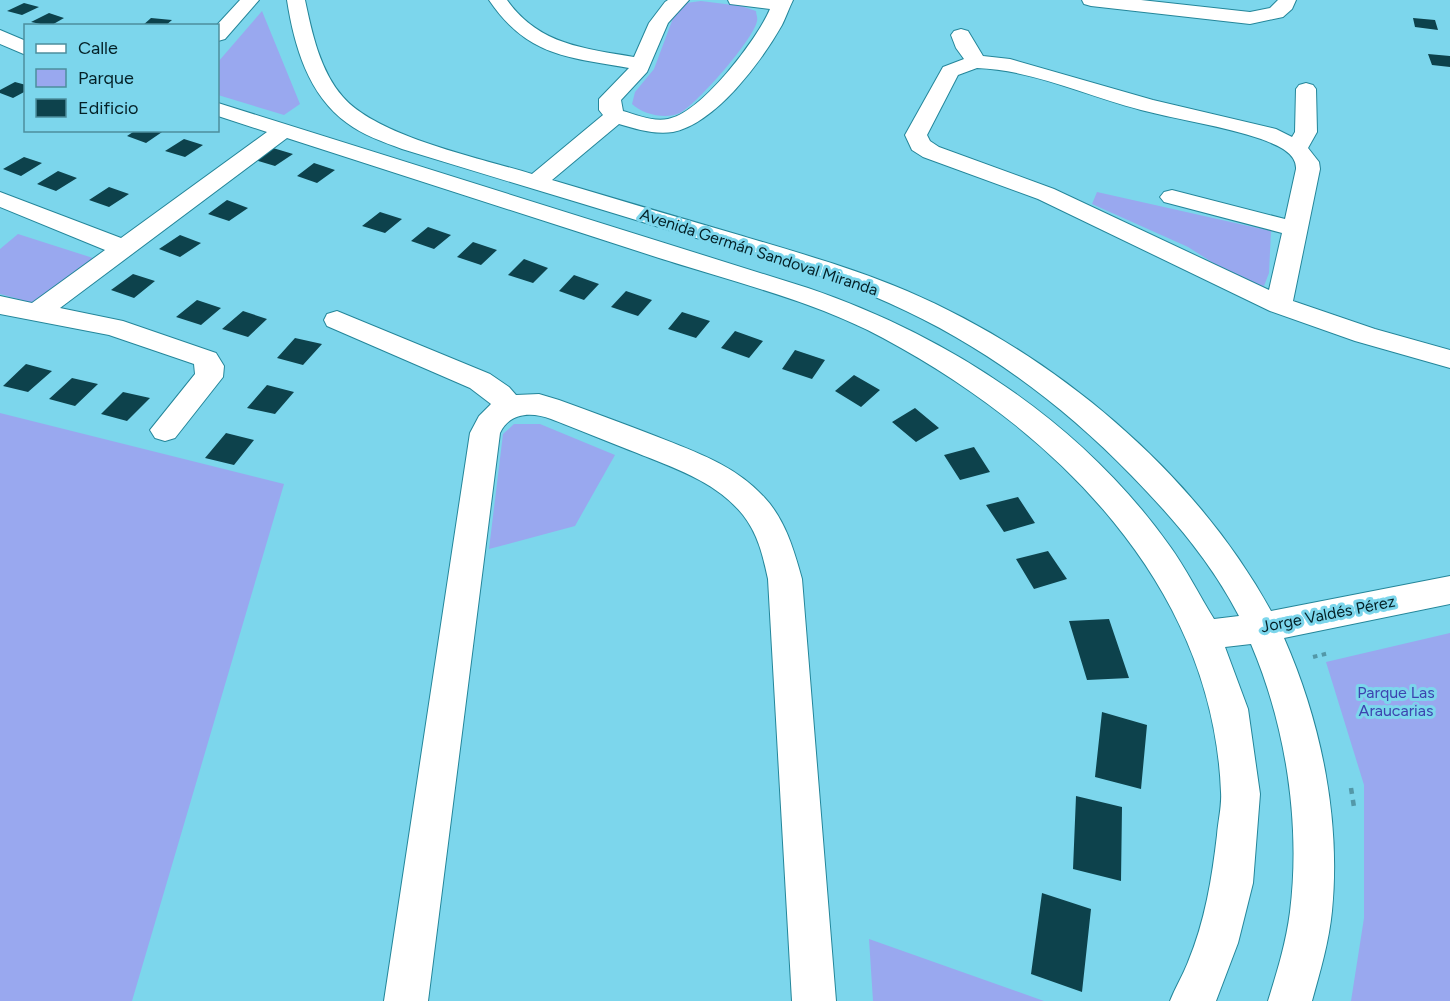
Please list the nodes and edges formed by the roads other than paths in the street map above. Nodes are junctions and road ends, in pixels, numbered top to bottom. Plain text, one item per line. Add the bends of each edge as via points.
1 (295, 0) edge
2 (498, 0) edge
3 (680, 0) edge
4 (737, 0) edge
5 (1091, 0) edge
6 (1287, 0) edge
7 (252, 1) edge
8 (783, 2) edge
9 (219, 34) edge
10 (961, 35) dead end
11 (0, 36) edge
12 (24, 47) edge
13 (977, 62) junction
14 (641, 64) junction
15 (1306, 89) dead end
16 (219, 109) edge
17 (348, 114) junction
18 (615, 116) junction
19 (294, 133) junction
20 (1297, 148) junction
21 (536, 182) junction
22 (1172, 197) dead end
23 (0, 199) edge
24 (1295, 229) junction
25 (123, 248) junction
26 (758, 250) junction
27 (738, 275) junction
28 (1279, 304) junction
29 (0, 305) edge
30 (36, 313) junction
31 (337, 320) dead end
32 (1450, 359) edge
33 (509, 408) junction
34 (165, 430) dead end
35 (1450, 590) edge
36 (1278, 625) junction
37 (1205, 635) junction
38 (406, 1001) edge
39 (814, 1001) edge
40 (1192, 1001) edge
41 (1290, 1001) edge

1 - 17 street, Avenida Germán Sandoval Miranda via 315,66 334,101
2 - 14 street via 510,18 539,41
3 - 14 street via 659,23
4 - 8 street
5 - 6 street via 1250,18 1276,13
7 - 9 street
8 - 18 street via 772,26 746,61 717,95 686,120 661,126
10 - 13 street
11 - 12 street
13 - 20 street via 1016,66 1147,105 1268,134
13 - 28 street via 950,72 917,130 917,140 925,149 1075,207
14 - 18 street via 610,99 610,110
15 - 20 street via 1306,132
16 - 19 street, Avenida Germán Sandoval Miranda
17 - 19 street via 329,126
17 - 21 street, Avenida Germán Sandoval Miranda via 388,136
18 - 21 street
19 - 25 street
19 - 27 street, Avenida Germán Sandoval Miranda
20 - 24 street via 1308,169
21 - 26 street, Avenida Germán Sandoval Miranda
22 - 24 street
23 - 25 street
24 - 28 street
25 - 30 street
26 - 27 street
26 - 36 street, Avenida Germán Sandoval Miranda via 860,282 908,302 974,336 1046,383 1115,440 1181,507 1240,587
27 - 37 street, Avenida Germán Sandoval Miranda via 836,307 892,331 956,367 1035,425 1083,467 1134,522 1186,596
28 - 32 street via 1365,335
29 - 30 street
30 - 34 street via 113,327 204,357 211,369 209,377
31 - 33 street via 480,381 499,394
33 - 38 street via 492,418 485,433
33 - 39 street via 529,403 549,407 699,465 738,490 770,527 781,552 785,579
35 - 36 street, Jorge Valdés Pérez
36 - 37 street, Jorge Valdés Pérez
36 - 41 street, Avenida Germán Sandoval Miranda via 1284,681 1300,738 1312,847 1312,901
37 - 40 street, Avenida Germán Sandoval Miranda via 1225,687 1236,733 1242,774 1242,818 1227,906

